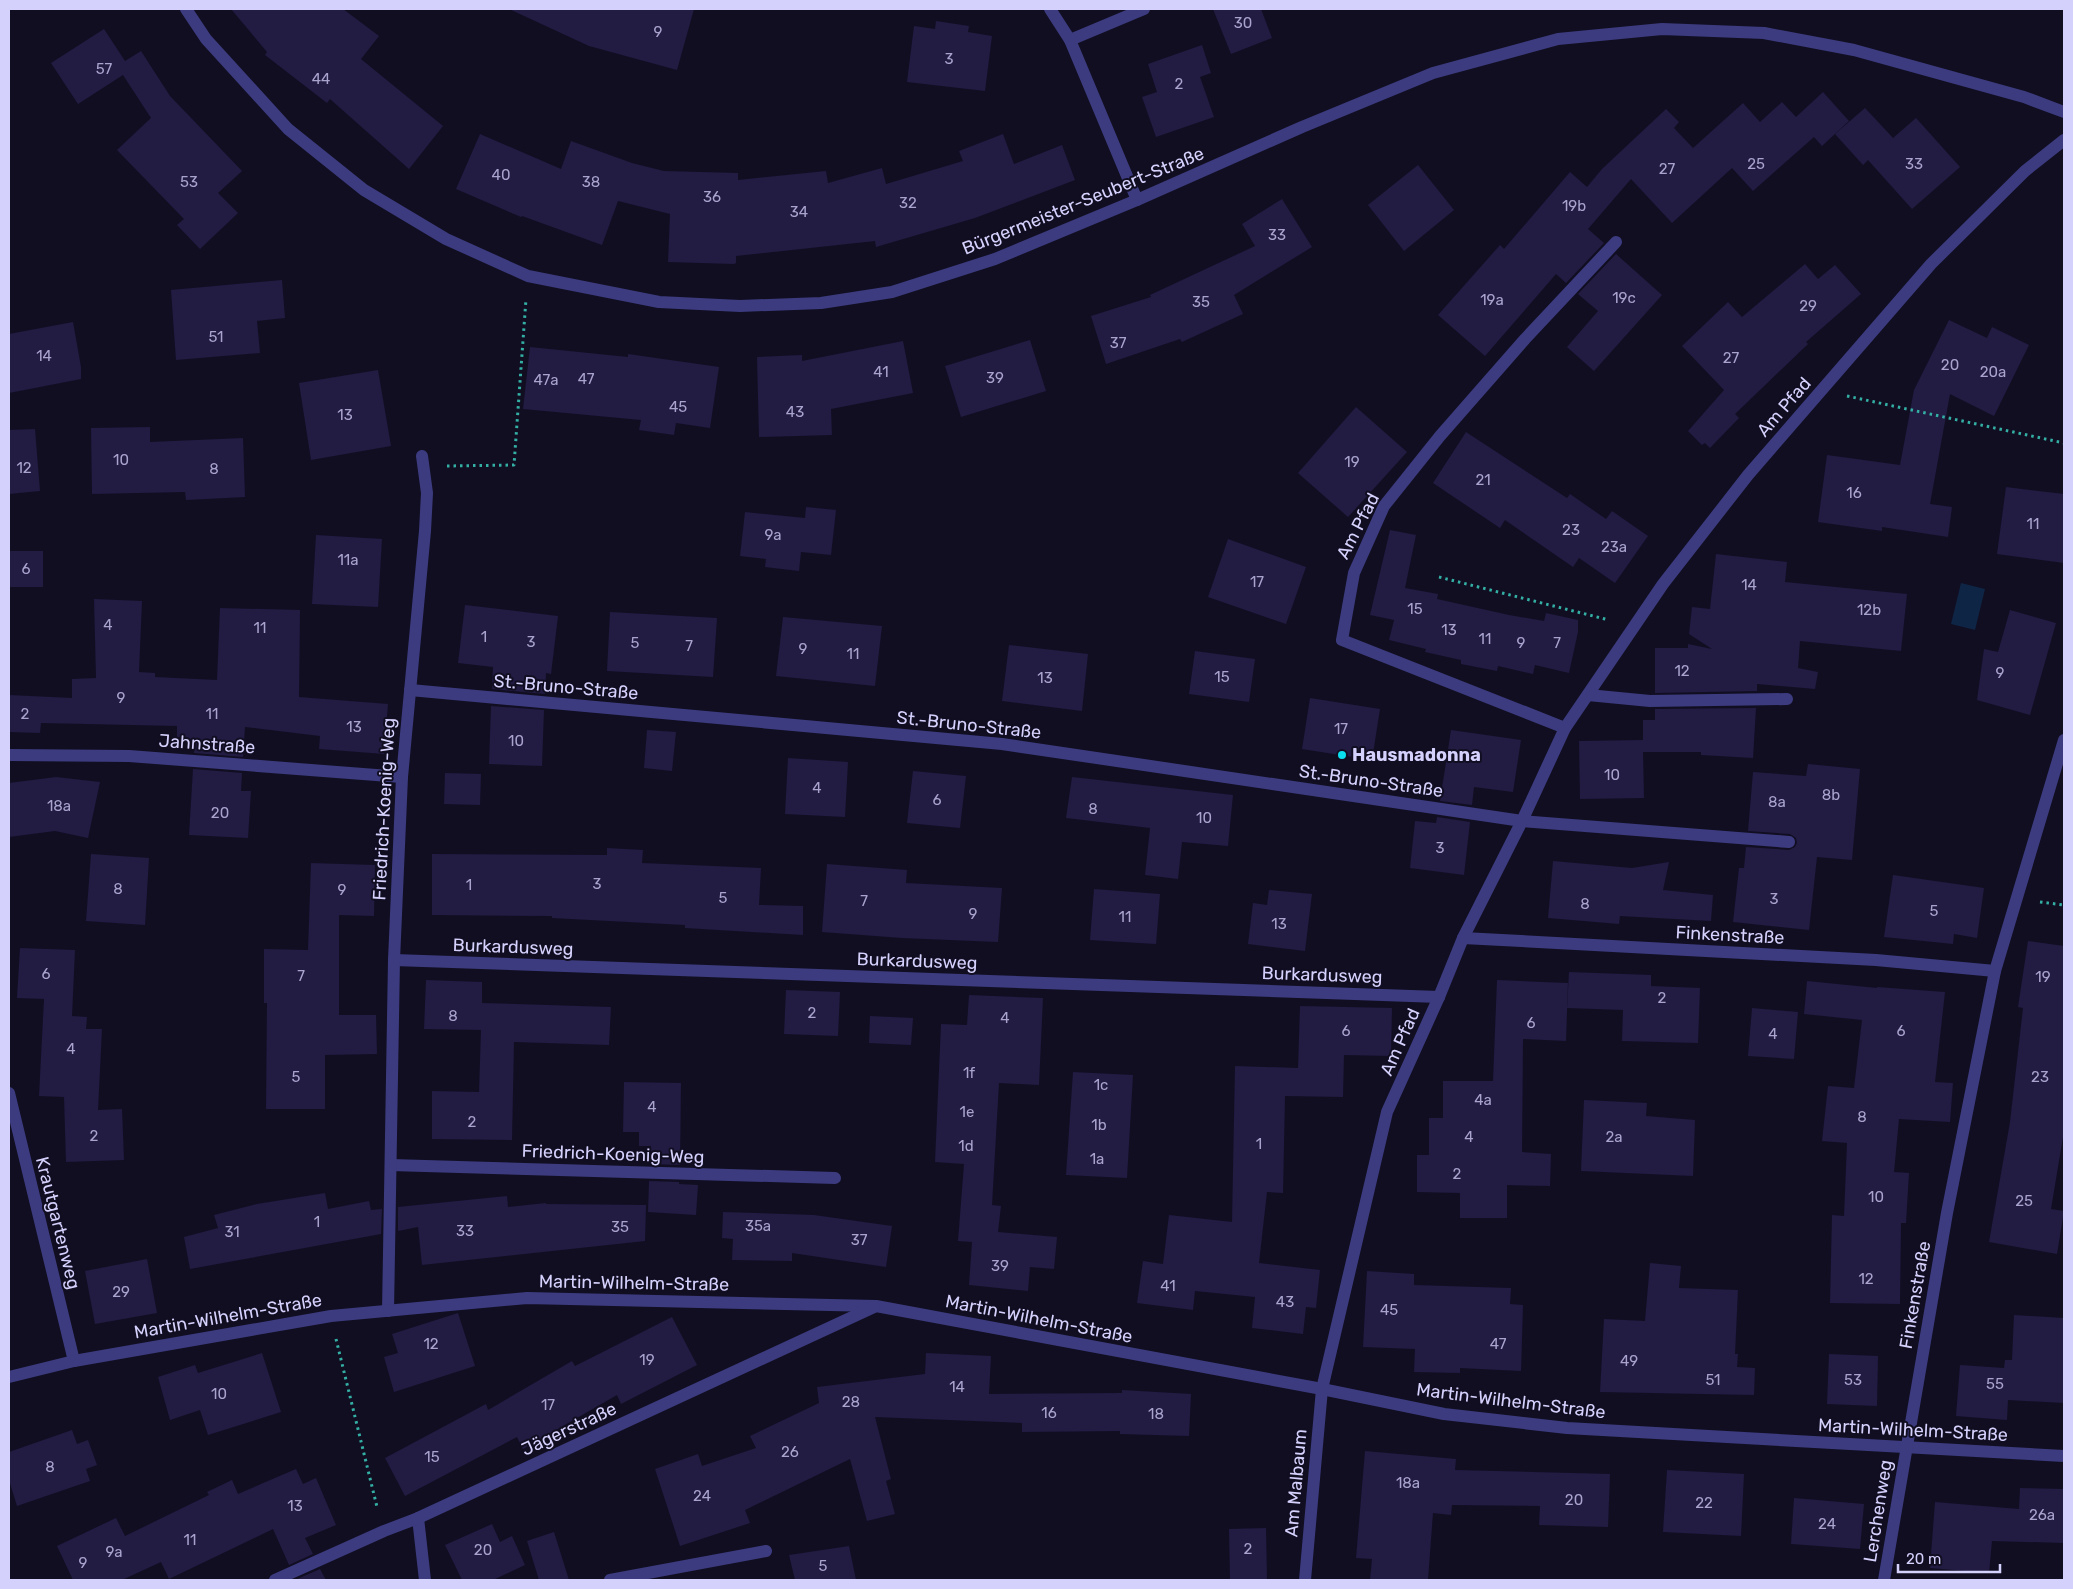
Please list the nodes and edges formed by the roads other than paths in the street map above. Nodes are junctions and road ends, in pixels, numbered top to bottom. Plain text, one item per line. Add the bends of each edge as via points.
1 (186, 9) edge
2 (1050, 9) edge
3 (1144, 9) edge
4 (1070, 40) junction
5 (2064, 112) edge
6 (2064, 140) edge
7 (1137, 200) junction
8 (1616, 242) dead end
9 (423, 461) road end
10 (410, 690) junction
11 (1588, 695) junction
12 (1787, 699) dead end
13 (1565, 728) junction
14 (2064, 740) edge
15 (9, 755) edge
16 (402, 777) junction
17 (1522, 821) junction
18 (1789, 842) dead end
19 (1463, 938) junction
20 (394, 960) junction
21 (1995, 972) junction
22 (1440, 997) junction
23 (9, 1093) edge
24 (390, 1165) junction
25 (835, 1178) dead end
26 (876, 1306) junction
27 (388, 1312) junction
28 (74, 1361) junction
29 (9, 1378) edge
30 (1322, 1389) junction
31 (1906, 1447) junction
32 (2064, 1456) edge
33 (418, 1518) junction
34 (766, 1551) dead end
35 (275, 1580) edge
36 (425, 1580) edge
37 (610, 1580) edge
38 (1305, 1580) edge
39 (1884, 1580) edge

1 - 7 street, Bürgermeister-Seubert-Straße via 206,40 288,129 364,190 446,240 528,276 659,302 740,306 821,304 892,292 995,259
2 - 4 street
3 - 4 street
4 - 7 street
5 - 7 street, Bürgermeister-Seubert-Straße via 2024,97 1854,50 1764,33 1652,30 1558,39 1433,73
6 - 11 street, Am Pfad via 2026,171 1931,264 1748,475 1663,584
8 - 13 street, Am Pfad via 1525,339 1384,506 1354,573 1342,640
9 - 10 street, Friedrich-Koenig-Weg via 425,531
10 - 16 street, Friedrich-Koenig-Weg
10 - 17 street, St.-Bruno-Straße via 1002,744
11 - 12 street via 1650,702
11 - 13 street, Am Pfad
13 - 17 street, Am Pfad
14 - 21 street, Finkenstraße
15 - 16 street, Jahnstraße via 129,756
16 - 20 street, Friedrich-Koenig-Weg
17 - 18 street, St.-Bruno-Straße
17 - 19 street, Am Pfad
19 - 21 street, Finkenstraße via 1876,960
19 - 22 street, Am Pfad
20 - 22 street, Burkardusweg
20 - 24 street, Friedrich-Koenig-Weg
21 - 31 street, Finkenstraße via 1947,1213
22 - 30 street, Am Pfad via 1387,1112
23 - 28 street, Krautgartenweg
24 - 25 street, Friedrich-Koenig-Weg
24 - 27 street, Friedrich-Koenig-Weg
26 - 27 street, Martin-Wilhelm-Straße via 526,1298
26 - 30 street, Martin-Wilhelm-Straße
26 - 33 street, Jägerstraße
27 - 28 street, Martin-Wilhelm-Straße via 331,1316
28 - 29 street, Martin-Wilhelm-Straße
30 - 31 street, Martin-Wilhelm-Straße via 1444,1414 1567,1428
30 - 38 street, Am Malbaum
31 - 32 street, Martin-Wilhelm-Straße
31 - 39 street, Lerchenweg
33 - 35 street, Jägerstraße
33 - 36 street
34 - 37 street

